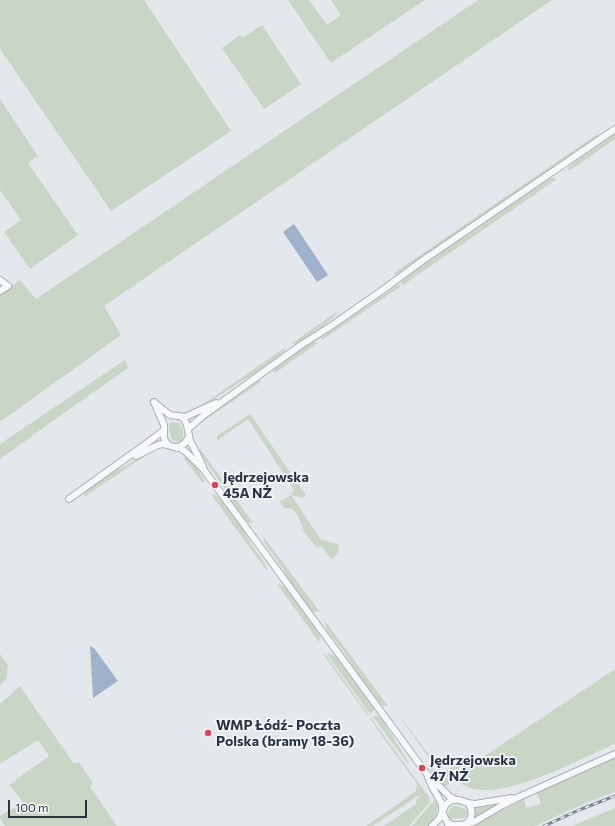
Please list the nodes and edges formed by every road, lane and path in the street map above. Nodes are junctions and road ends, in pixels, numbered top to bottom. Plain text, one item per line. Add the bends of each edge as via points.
1 (615, 129) edge
2 (0, 280) edge
3 (0, 292) edge
4 (229, 397) junction
5 (173, 416) junction
6 (181, 417) junction
7 (164, 427) junction
8 (189, 428) junction
9 (189, 437) junction
10 (168, 444) junction
11 (177, 448) junction
12 (118, 465) junction
13 (204, 470) junction
14 (69, 499) dead end
15 (615, 754) edge
16 (426, 773) junction
17 (519, 797) junction
18 (456, 800) junction
19 (468, 804) junction
20 (442, 812) junction
21 (450, 825) edge
22 (465, 825) junction
23 (432, 826) edge

1 - 4 street
2 - 3 street via 8,286
4 - 6 street via 185,418
4 - 8 street
5 - 6 street
5 - 7 street
5 - 7 street via 154,402
6 - 8 street
7 - 10 street via 164,437
7 - 12 street via 154,438
8 - 9 street
9 - 11 street
9 - 13 street
10 - 11 street
10 - 12 street via 158,445
11 - 13 street via 186,452
12 - 14 street
13 - 16 street
15 - 17 street
16 - 18 street
16 - 20 street via 441,801
17 - 19 street
17 - 22 street
18 - 19 street
18 - 20 street via 449,802
19 - 22 street via 472,814
20 - 21 street
20 - 23 street via 440,819
21 - 22 street

